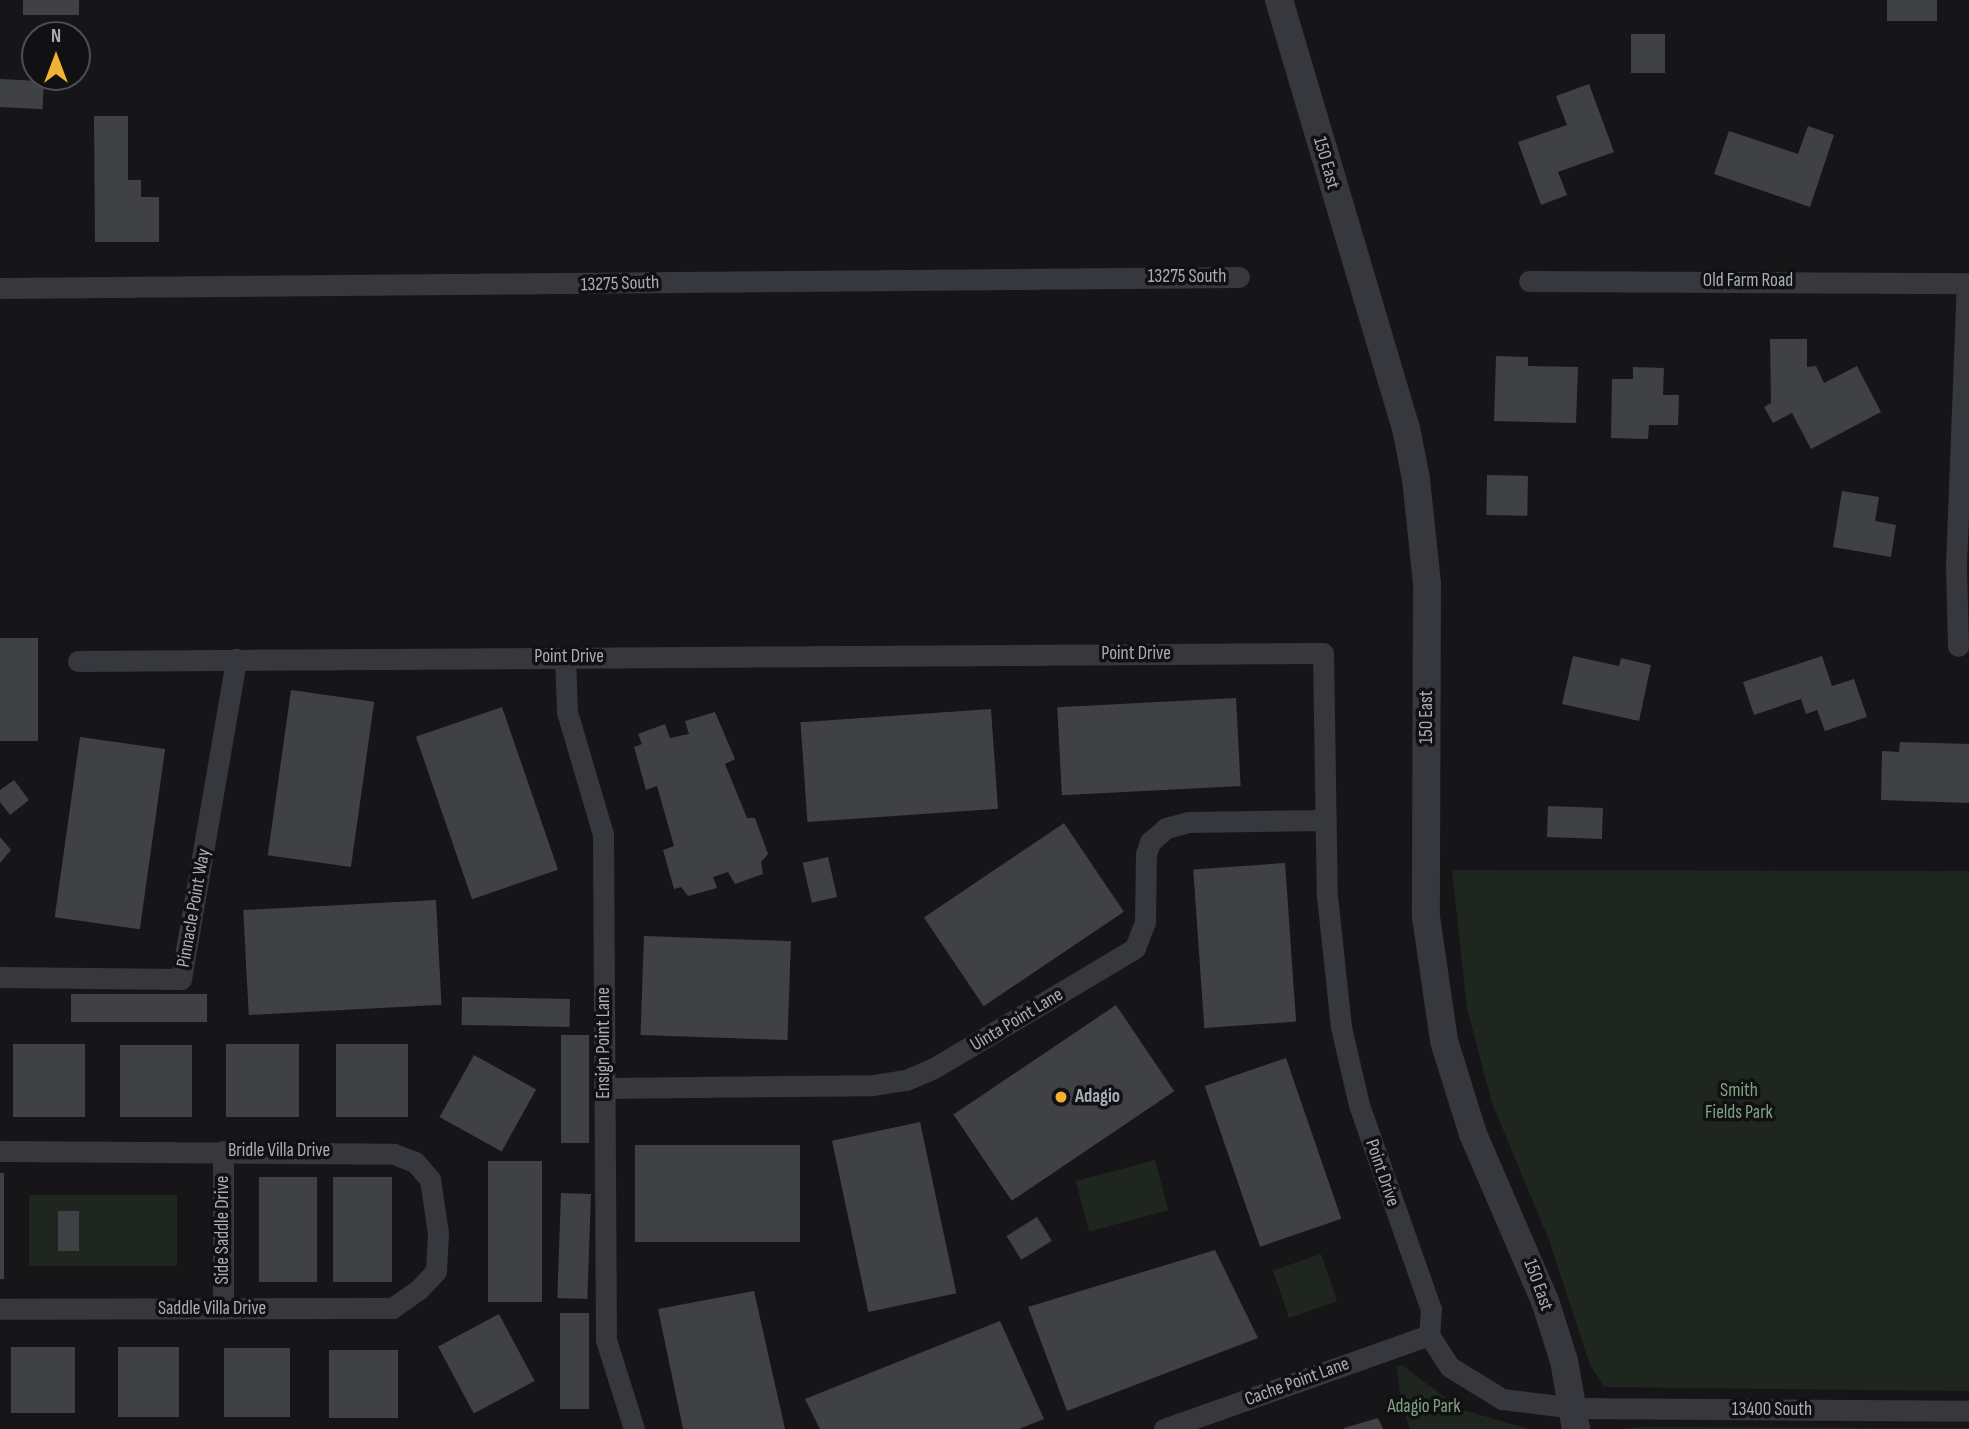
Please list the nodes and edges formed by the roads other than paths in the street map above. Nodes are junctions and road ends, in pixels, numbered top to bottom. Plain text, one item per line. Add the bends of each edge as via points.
1 (1279, 0) edge
2 (1239, 276) dead end
3 (1529, 282) dead end
4 (1968, 283) edge
5 (0, 288) edge
6 (1958, 646) dead end
7 (565, 657) junction
8 (236, 659) junction
9 (78, 661) dead end
10 (1325, 820) junction
11 (0, 977) edge
12 (604, 1088) junction
13 (0, 1152) edge
14 (223, 1152) junction
15 (418, 1290) joint
16 (0, 1309) edge
17 (223, 1309) junction
18 (1429, 1335) junction
19 (1969, 1410) edge
20 (1575, 1418) edge
21 (634, 1429) edge
22 (1164, 1429) edge

1 - 20 street, 150 East via 1406,428 1416,479 1427,583 1426,917 1444,1041 1474,1134 1545,1301
2 - 5 street, 13275 South
3 - 4 street, Old Farm Road
4 - 6 street via 1956,566
7 - 8 street, Point Drive
7 - 10 street, Point Drive via 1323,653
7 - 12 street, Ensign Point Lane via 567,712 603,834
8 - 9 street, Point Drive
8 - 11 street, Pinnacle Point Way via 181,979
10 - 12 street, Uinta Point Lane via 1188,822 1166,828 1150,842 1146,853 1144,922 1135,948 934,1068 906,1080 873,1085
10 - 18 street, Point Drive via 1331,961 1341,1027 1359,1105 1431,1309
12 - 21 street, Ensign Point Lane via 606,1340
13 - 14 street, Bridle Villa Drive
14 - 15 street, Bridle Villa Drive via 374,1152 415,1162 430,1179 438,1233 436,1270
14 - 17 street, Side Saddle Drive
15 - 17 street, Saddle Villa Drive via 392,1308
16 - 17 street, Saddle Villa Drive
18 - 20 street via 1450,1367 1484,1391
18 - 22 street, Cache Point Lane
19 - 20 street, 13400 South

